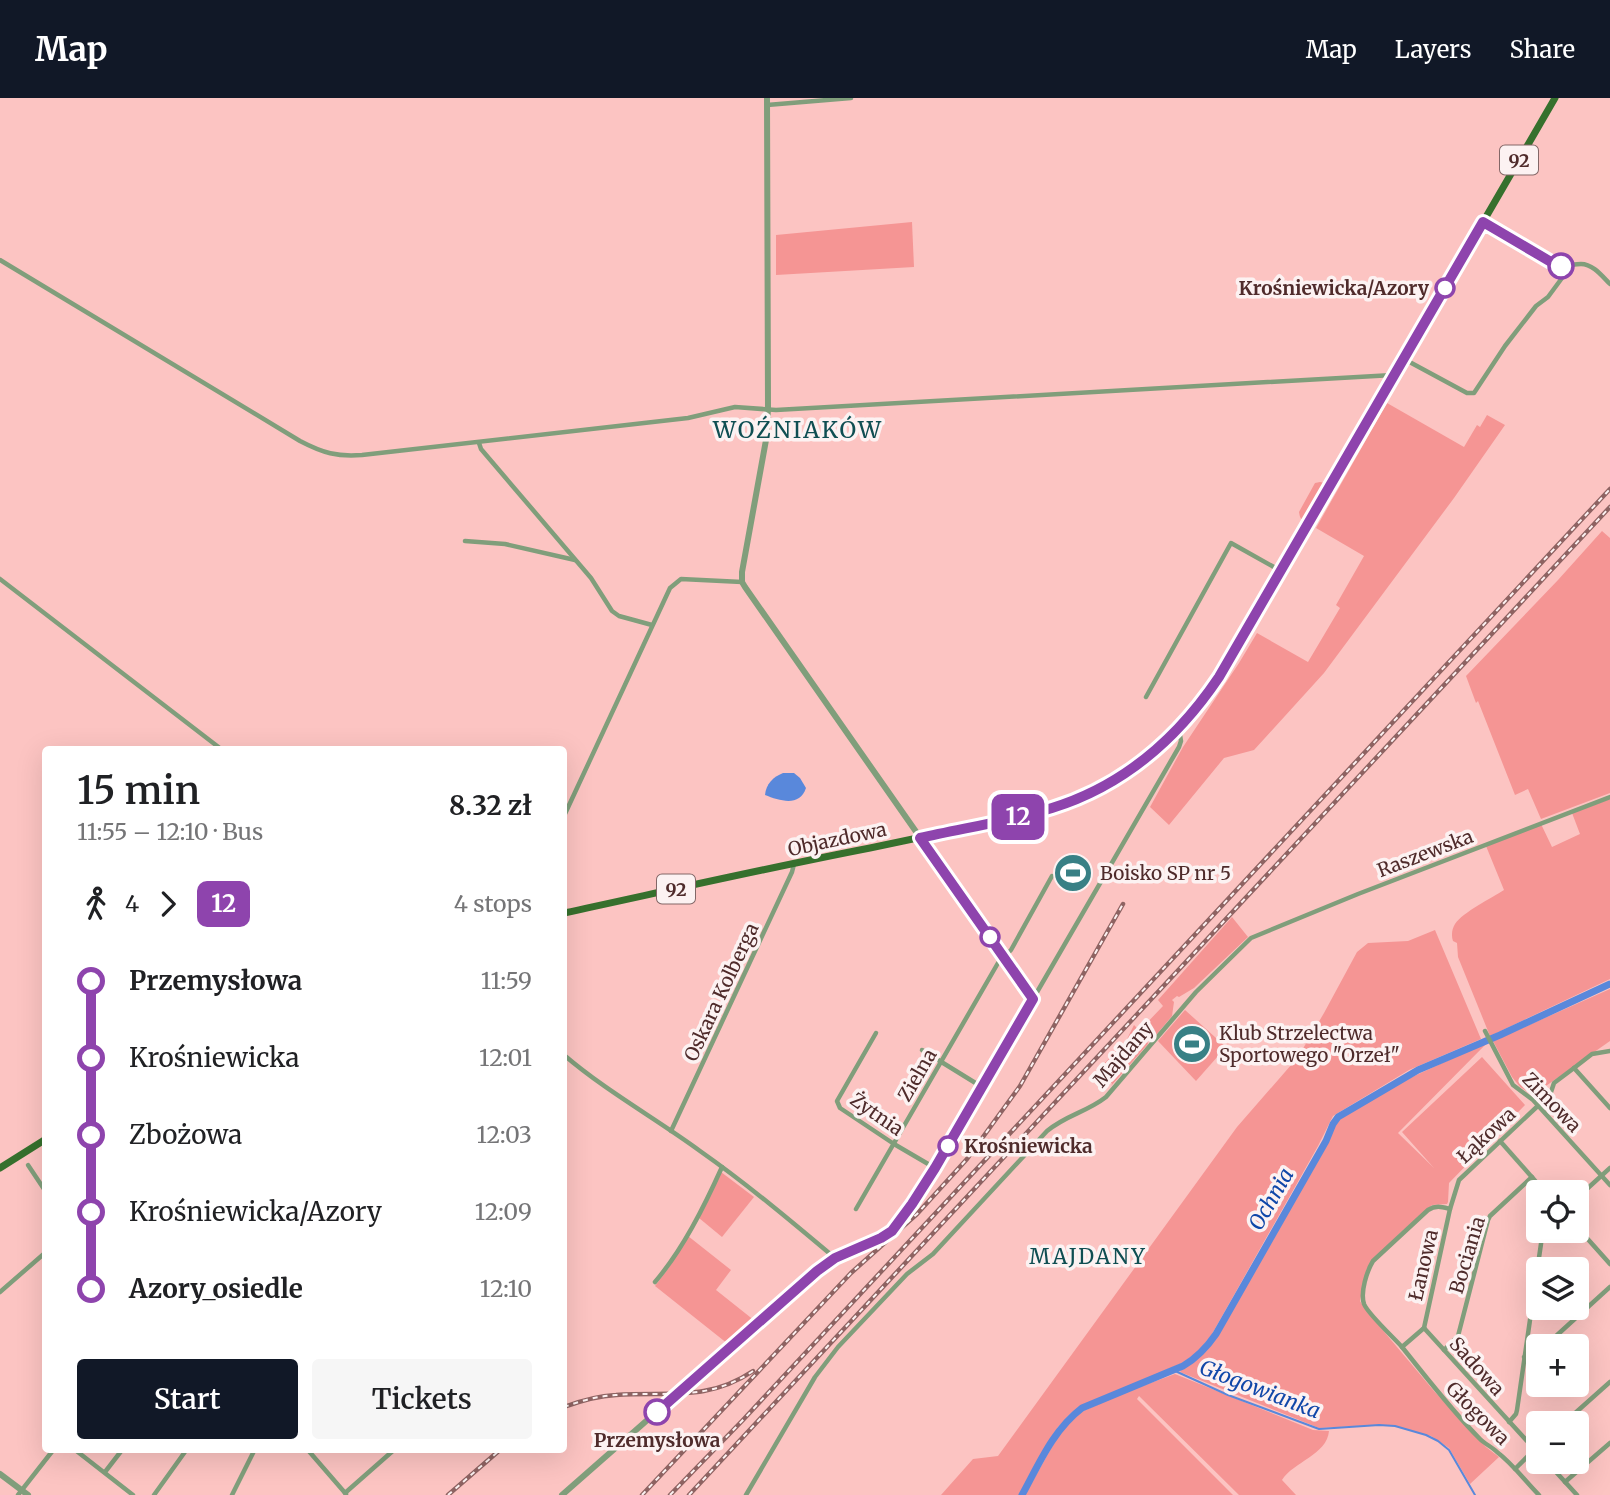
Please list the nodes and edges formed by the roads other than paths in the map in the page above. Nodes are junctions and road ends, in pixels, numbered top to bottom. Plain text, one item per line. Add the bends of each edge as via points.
1 (851, 98) edge
2 (1555, 98) edge
3 (767, 101) edge
4 (1483, 222) junction
5 (0, 260) edge
6 (1566, 266) junction
7 (1610, 284) edge
8 (1404, 359) junction
9 (1395, 375) junction
10 (768, 409) junction
11 (478, 443) junction
12 (465, 541) dead end
13 (576, 560) junction
14 (1281, 571) junction
15 (0, 579) edge
16 (742, 582) junction
17 (652, 625) junction
18 (1146, 697) dead end
19 (1179, 729) junction
20 (217, 746) edge
21 (1610, 797) edge
22 (567, 809) edge
23 (920, 838) junction
24 (794, 864) junction
25 (1052, 876) dead end
26 (567, 912) edge
27 (1251, 938) joint
28 (1004, 957) junction
29 (1033, 999) junction
30 (1485, 1031) dead end
31 (876, 1033) dead end
32 (922, 1051) dead end
33 (1610, 1051) edge
34 (567, 1057) edge
35 (940, 1062) junction
36 (1574, 1068) junction
37 (982, 1087) junction
38 (1538, 1105) junction
39 (1610, 1108) edge
40 (671, 1131) junction
41 (1500, 1141) junction
42 (42, 1142) edge
43 (894, 1144) junction
44 (28, 1166) dead end
45 (722, 1167) junction
46 (0, 1168) edge
47 (935, 1168) junction
48 (1610, 1168) edge
49 (1602, 1175) junction
50 (1532, 1177) junction
51 (1535, 1180) edge
52 (1610, 1185) edge
53 (42, 1186) edge
54 (1589, 1187) edge
55 (856, 1209) dead end
56 (1451, 1209) junction
57 (1589, 1240) edge
58 (42, 1256) edge
59 (835, 1258) junction
60 (1610, 1264) edge
61 (655, 1282) dead end
62 (1610, 1287) edge
63 (0, 1293) edge
64 (1589, 1306) edge
65 (1530, 1320) edge
66 (1573, 1320) edge
67 (1424, 1328) junction
68 (1558, 1334) edge
69 (1402, 1347) junction
70 (1444, 1350) junction
71 (1524, 1357) joint
72 (1610, 1382) edge
73 (1577, 1411) edge
74 (1509, 1422) junction
75 (1526, 1438) edge
76 (1610, 1443) edge
77 (51, 1453) edge
78 (79, 1453) edge
79 (120, 1453) edge
80 (184, 1453) edge
81 (253, 1453) edge
82 (310, 1453) edge
83 (391, 1453) edge
84 (1526, 1459) edge
85 (1515, 1469) junction
86 (105, 1472) junction
87 (0, 1474) edge
88 (1558, 1474) edge
89 (1565, 1482) junction
90 (20, 1492) edge
91 (346, 1494) edge
92 (28, 1495) edge
93 (133, 1495) edge
94 (154, 1495) edge
95 (232, 1495) edge
96 (562, 1495) edge
97 (746, 1495) edge
98 (1539, 1495) edge
99 (1577, 1495) edge

1 - 3 street
2 - 4 main road, 92
3 - 10 street
4 - 6 street
4 - 8 main road, 92
5 - 11 street via 323,452 362,455
6 - 7 street via 1586,264
6 - 8 street via 1562,278 1505,346 1474,393
8 - 9 main road, 92
9 - 10 street
9 - 14 main road, 92
10 - 11 street via 735,407 688,418
10 - 16 street
11 - 13 street
12 - 13 street via 505,544
13 - 17 street via 612,611
14 - 18 street via 1231,543
14 - 19 main road, 92 via 1219,677
15 - 20 street
16 - 17 street via 681,579 670,588
16 - 23 street
17 - 22 street
19 - 23 main road, Objazdowa / 92 via 1126,773 1076,799
19 - 29 street via 1179,747
21 - 27 street, Raszewska
23 - 24 main road, Objazdowa / 92
23 - 28 street
24 - 26 main road, Objazdowa / 92
24 - 40 street, Oskara Kolberga
25 - 28 street, Zielna
27 - 97 street, Majdany via 1188,1000 1106,1097 1047,1131 940,1247 868,1315 824,1365
28 - 29 street
28 - 35 street, Zielna
29 - 37 street
30 - 38 street, Zimowa via 1513,1085
31 - 43 street, Żytnia via 838,1104
32 - 35 street
33 - 36 street, Łąkowa via 1592,1054
34 - 40 street
35 - 37 street
35 - 43 street, Zielna
36 - 38 street, Łąkowa via 1554,1083
36 - 39 street
37 - 47 street
38 - 41 street, Łąkowa
38 - 49 street, Zimowa
40 - 45 street
41 - 50 street
41 - 56 street, Łąkowa via 1459,1180
42 - 46 main road
43 - 47 street, Żytnia
43 - 55 street, Zielna
44 - 53 street
45 - 59 street
45 - 61 street via 698,1216
47 - 59 street via 889,1234
48 - 49 street
49 - 52 street, Zimowa
49 - 54 street
50 - 51 street
50 - 70 street, Bociania via 1490,1216 1458,1336
56 - 67 street, Łanowa
56 - 69 street via 1433,1206 1369,1268 1365,1307
57 - 60 street
58 - 63 street
59 - 96 street
62 - 64 street
65 - 71 street
66 - 68 street
67 - 69 street
67 - 70 street, Sadowa
69 - 85 street, Głogowa via 1481,1440
70 - 74 street, Sadowa
71 - 74 street via 1517,1410
72 - 73 street
74 - 75 street, Sadowa
76 - 89 street
77 - 90 street
78 - 86 street
79 - 86 street
80 - 94 street
81 - 95 street
82 - 91 street
83 - 91 street
84 - 85 street
85 - 98 street, Głogowa
86 - 93 street
87 - 90 street
88 - 89 street
89 - 99 street
90 - 92 street

